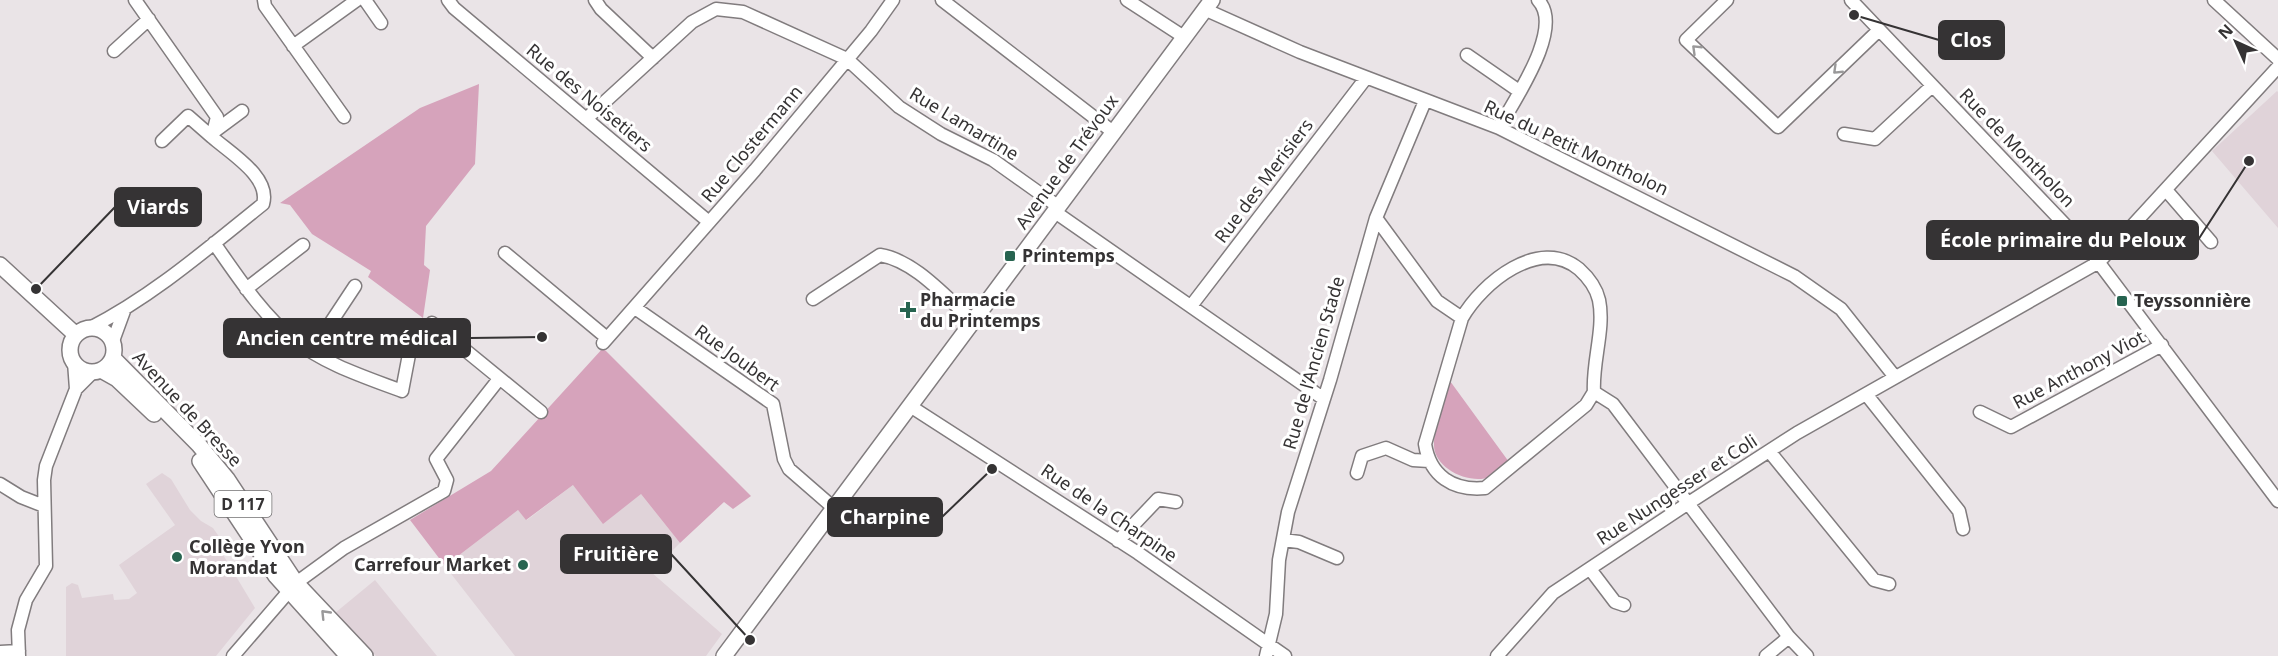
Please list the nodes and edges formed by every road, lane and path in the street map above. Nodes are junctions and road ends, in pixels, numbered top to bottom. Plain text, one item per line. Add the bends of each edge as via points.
1 (135, 0) edge
2 (264, 0) edge
3 (357, 0) edge
4 (365, 0) edge
5 (448, 0) edge
6 (595, 0) edge
7 (893, 0) edge
8 (942, 0) edge
9 (1127, 0) edge
10 (1538, 0) edge
11 (1727, 0) edge
12 (1851, 0) edge
13 (2214, 0) edge
14 (1208, 5) edge
15 (149, 19) junction
16 (381, 23) dead end
17 (1879, 30) junction
18 (1184, 37) junction
19 (293, 46) junction
20 (114, 51) dead end
21 (1467, 56) dead end
22 (653, 58) junction
23 (847, 59) junction
24 (2278, 59) edge
25 (2275, 76) edge
26 (1366, 78) junction
27 (1932, 86) junction
28 (1519, 91) junction
29 (1425, 101) junction
30 (242, 111) dead end
31 (344, 117) dead end
32 (586, 119) junction
33 (1499, 128) junction
34 (1113, 132) junction
35 (213, 134) junction
36 (1844, 134) dead end
37 (162, 141) dead end
38 (2166, 190) junction
39 (1057, 209) junction
40 (1376, 218) junction
41 (709, 222) junction
42 (2211, 242) dead end
43 (214, 243) junction
44 (303, 245) dead end
45 (505, 253) dead end
46 (2099, 262) junction
47 (0, 265) edge
48 (355, 286) dead end
49 (246, 289) junction
50 (813, 299) dead end
51 (1191, 306) junction
52 (635, 308) junction
53 (124, 311) junction
54 (1462, 318) junction
55 (974, 322) junction
56 (432, 323) dead end
57 (83, 331) junction
58 (113, 341) junction
59 (411, 344) dead end
60 (2162, 345) junction
61 (312, 351) junction
62 (113, 358) junction
63 (74, 362) junction
64 (97, 371) junction
65 (1895, 377) junction
66 (499, 379) junction
67 (76, 388) junction
68 (1594, 392) junction
69 (1866, 394) junction
70 (1323, 399) junction
71 (910, 406) junction
72 (541, 412) dead end
73 (1980, 412) dead end
74 (1769, 451) junction
75 (1429, 461) junction
76 (1357, 473) dead end
77 (0, 484) edge
78 (2278, 501) edge
79 (1176, 502) dead end
80 (1687, 504) junction
81 (44, 506) junction
82 (835, 509) junction
83 (1964, 529) dead end
84 (1283, 540) junction
85 (1118, 541) junction
86 (1337, 558) dead end
87 (1590, 569) junction
88 (1889, 584) dead end
89 (293, 588) junction
90 (1624, 605) dead end
91 (1789, 637) junction
92 (1268, 650) edge
93 (0, 652) edge
94 (19, 653) edge
95 (233, 656) edge
96 (348, 656) edge
97 (365, 656) edge
98 (724, 656) edge
99 (1285, 656) edge
100 (1497, 656) edge
101 (1766, 656) edge
102 (1807, 656) edge

1 - 15 street
2 - 19 street
3 - 19 street
4 - 16 street
5 - 32 street, Rue des Noisetiers
6 - 22 street
7 - 23 street, Rue Clostermann
8 - 34 street
9 - 18 street
10 - 28 street via 1544,6 1548,25 1544,43
17 -> 11 street via 1778,127 1686,40
12 - 17 street, Rue de Montholon
13 - 24 street
14 - 18 main road, Avenue de Trévoux
14 - 26 street, Rue du Petit Montholon
15 - 20 street
15 - 35 street via 217,117
17 - 27 street, Rue de Montholon
18 - 34 main road, Avenue de Trévoux
19 - 31 street
21 - 28 street
22 - 23 street, Rue Lamartine via 692,21 716,9 743,12
22 - 32 street, Rue Lamartine
23 - 39 street, Rue Lamartine via 899,107 940,134 993,160
23 - 41 street, Rue Clostermann
25 - 38 street, Rue Nungesser et Coli
26 - 29 street, Rue du Petit Montholon
26 - 51 street, Rue des Merisiers
27 - 36 street via 1875,139
27 - 46 street, Rue de Montholon
28 - 33 street
29 - 33 street, Rue du Petit Montholon
29 - 40 street, Rue de l’Ancien Stade
30 - 35 street
32 - 41 street, Rue des Noisetiers
33 - 65 street, Rue du Petit Montholon via 1794,276 1841,309
34 - 39 main road, Avenue de Trévoux
35 - 37 street via 188,116
35 - 43 street via 262,182 266,195 263,204
38 - 42 street
38 - 46 street, Rue Nungesser et Coli
39 - 51 street, Rue Lamartine
39 - 55 main road, Avenue de Trévoux
40 - 54 street via 1437,302
40 - 70 street, Rue de l’Ancien Stade
41 - 52 street, Rue Clostermann
43 - 49 street
43 - 53 street
44 - 49 street
45 - 52 street, Rue Clostermann via 605,341
46 - 60 street, Rue de Montholon
46 - 65 street, Rue Nungesser et Coli
47 - 57 main road
48 - 61 street
49 - 61 street via 274,322
50 - 55 street via 880,255 908,265
51 - 70 street, Rue Lamartine
52 - 82 street, Rue Joubert via 773,404 789,469
53 - 57 street
53 - 58 street
54 - 68 street via 1470,303 1525,262 1541,257 1575,266 1594,285 1601,314
54 - 75 street via 1425,444
55 - 71 main road, Avenue de Trévoux
56 - 66 street
57 - 58 main road via 104,331
57 - 63 main road via 70,351
58 - 62 main road
59 - 61 street via 402,391
60 - 73 street, Rue Anthony Viot via 2011,427
60 - 78 street, Rue de Montholon
62 - 64 main road
62 - 89 main road, Avenue de Bresse / D 117 via 220,471
63 - 64 main road via 82,370
63 - 67 street
64 - 67 street
64 - 89 main road, Avenue de Bresse / D 117 via 117,379 194,452
65 - 69 street, Rue Nungesser et Coli
66 - 72 street
66 - 89 street via 436,459 447,480 444,491 344,548
67 - 81 street via 46,466
68 - 75 street via 1586,405 1485,488 1458,486 1434,471
68 - 80 street via 1613,404
69 - 74 street, Rue Nungesser et Coli
69 - 83 street via 1959,512
70 - 84 street, Rue de l’Ancien Stade
71 - 82 main road, Avenue de Trévoux
71 - 85 street, Rue de la Charpine
74 - 80 street, Rue Nungesser et Coli
74 - 88 street via 1874,580
75 - 76 street via 1413,460 1386,448 1362,456
77 - 81 street
79 - 85 street via 1158,499
80 - 87 street, Rue Nungesser et Coli
80 - 91 street
81 - 94 street via 46,566 26,600 18,630
82 - 98 main road, Avenue de Trévoux
84 - 86 street via 1299,542
84 - 92 street, Rue de l’Ancien Stade
85 - 92 street, Rue de la Charpine
87 - 90 street via 1615,602
87 - 100 street, Rue Nungesser et Coli via 1553,593
89 - 95 street
89 - 96 main road, Avenue de Bresse / D 117
97 -> 89 main road, Avenue de Bresse / D 117
91 - 101 street
91 - 102 street
92 - 99 street, Rue de la Charpine
93 - 94 street

